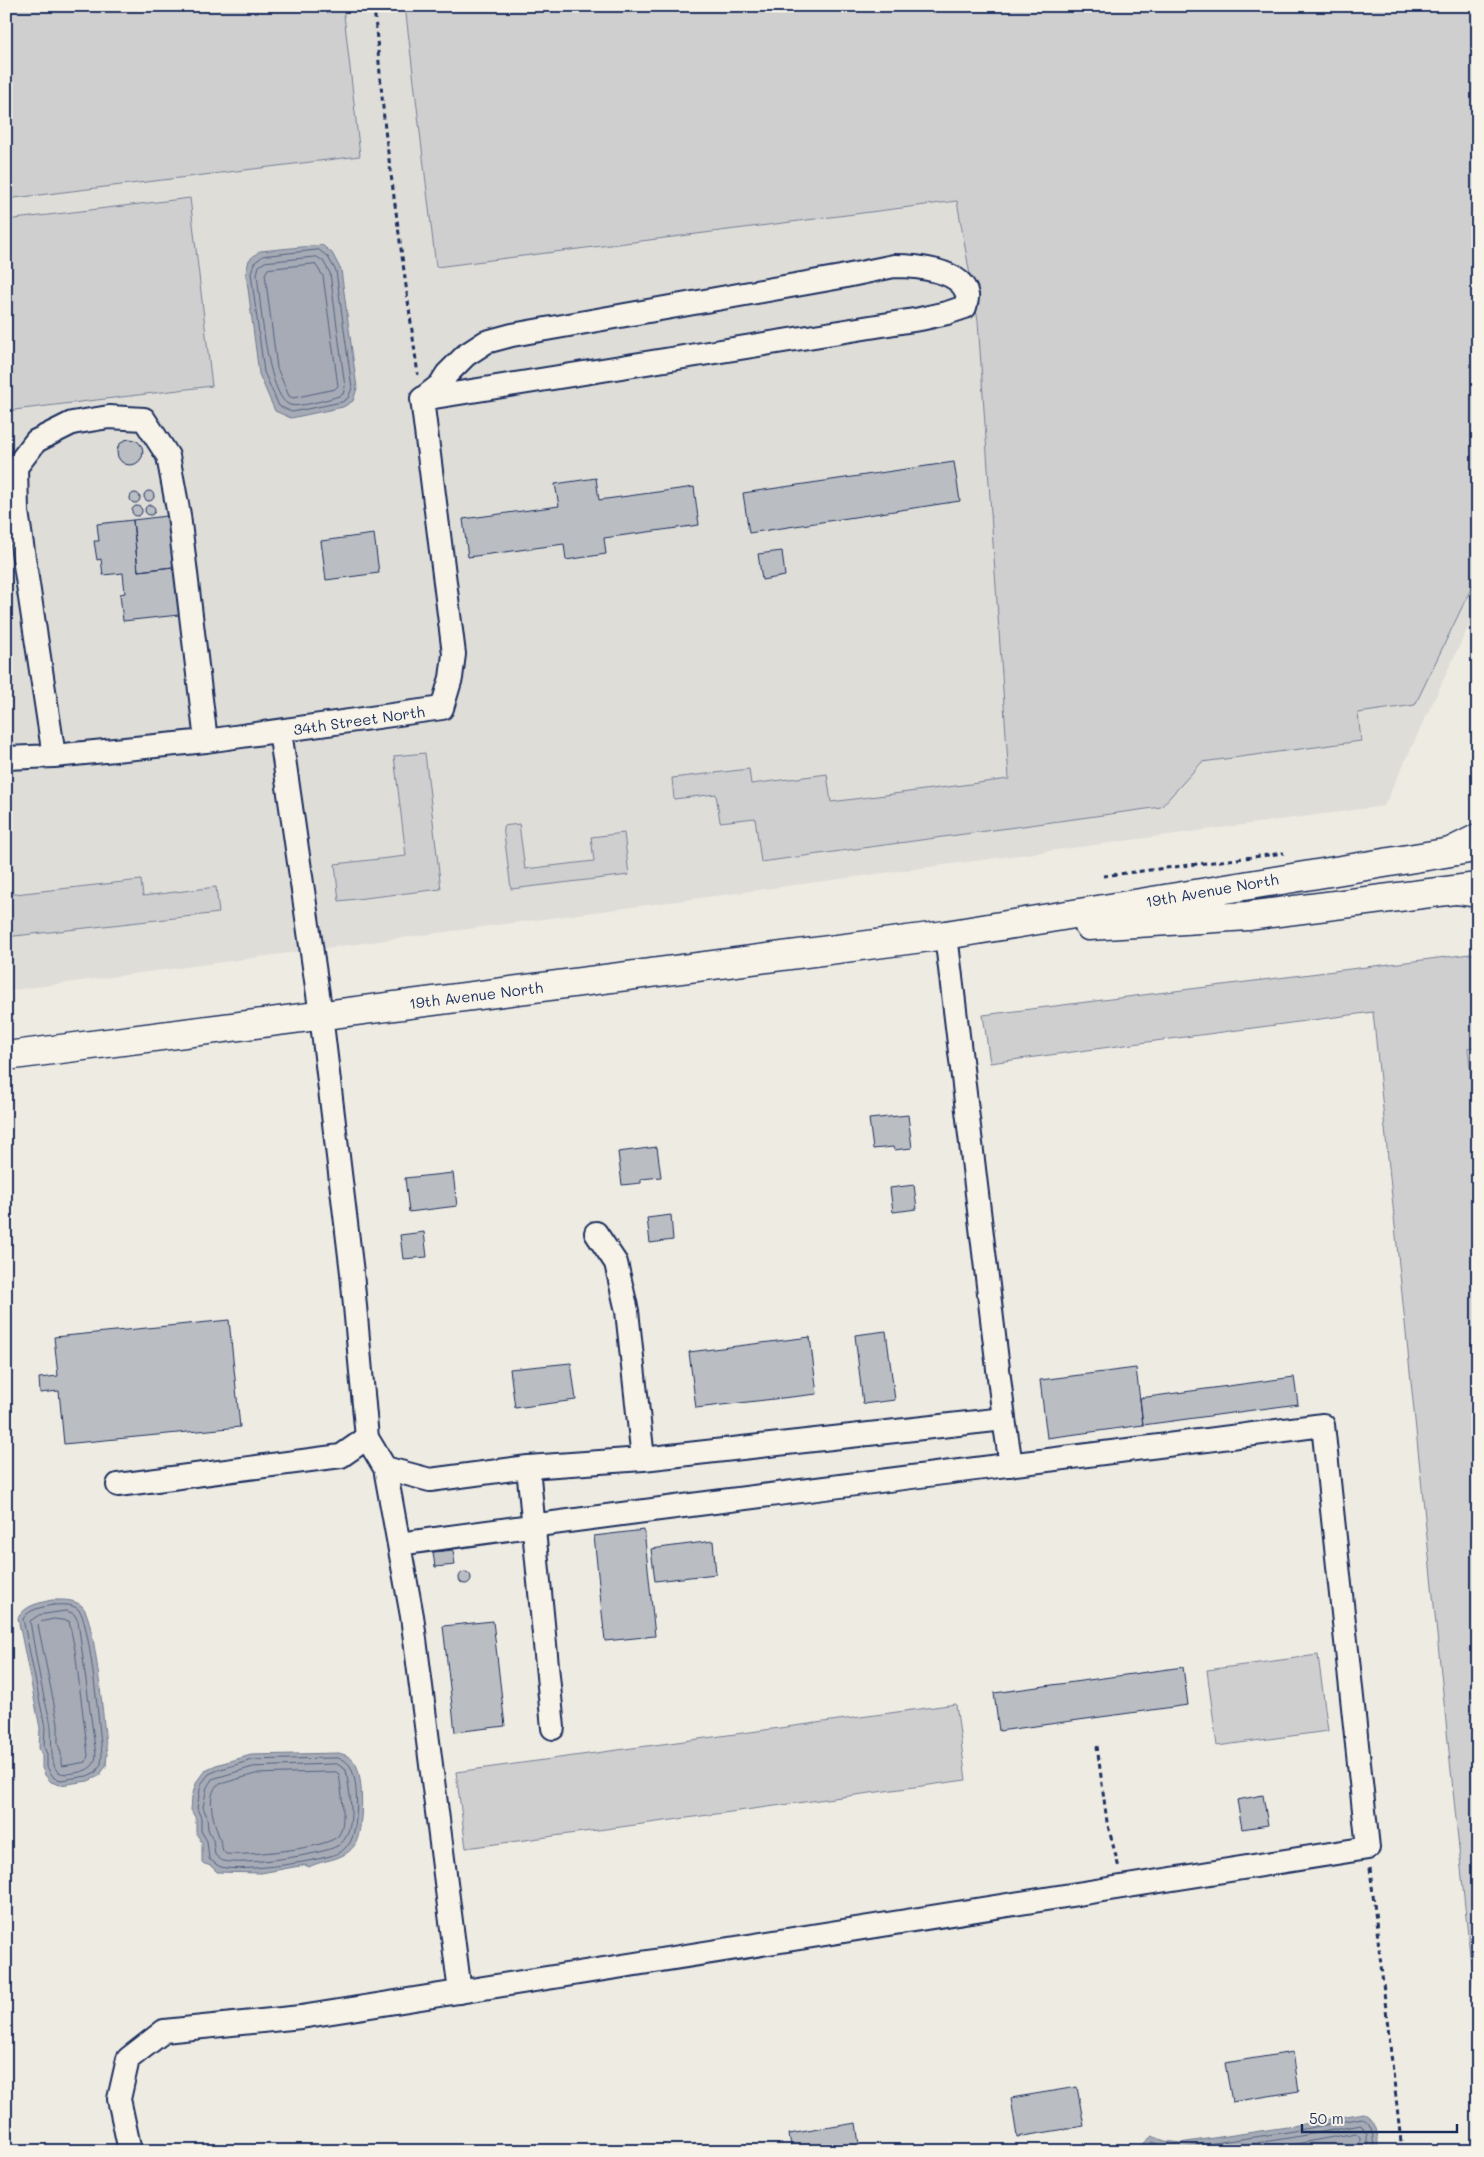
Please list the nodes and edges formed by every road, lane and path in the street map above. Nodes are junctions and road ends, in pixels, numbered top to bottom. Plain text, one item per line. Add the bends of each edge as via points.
1 (374, 6) edge
2 (422, 399) junction
3 (280, 731) junction
4 (206, 741) junction
5 (54, 756) junction
6 (6, 758) edge
7 (1478, 838) edge
8 (1465, 849) edge
9 (1286, 853) dead end
10 (1103, 876) dead end
11 (1471, 890) edge
12 (946, 935) junction
13 (320, 1015) junction
14 (6, 1056) edge
15 (596, 1233) dead end
16 (1004, 1418) junction
17 (367, 1438) junction
18 (643, 1459) junction
19 (1011, 1465) junction
20 (528, 1467) junction
21 (385, 1468) junction
22 (118, 1485) dead end
23 (534, 1525) junction
24 (399, 1544) junction
25 (553, 1728) dead end
26 (1097, 1746) dead end
27 (1368, 1848) junction
28 (1123, 1886) junction
29 (460, 1992) junction
30 (130, 2151) edge
31 (1402, 2151) edge

1 - 2 path via 385,130
2 - 2 street via 440,385 466,355 486,342 512,335 894,266 918,266 940,272 962,283 967,296 965,307 920,319
2 - 3 street, 34th Street North via 454,654 442,708
3 - 4 street
3 - 13 street, 34th Street North
4 - 5 street
4 - 5 street via 179,515 168,456 144,419 109,417 72,423 36,441 16,467 17,512
5 - 6 street
7 - 8 main road, 19th Avenue North
8 - 12 main road, 19th Avenue North
9 - 10 path
11 - 12 main road, 19th Avenue North via 1248,916
12 - 13 main road, 19th Avenue North
12 - 16 street
13 - 14 main road, 19th Avenue North
13 - 17 street, 34th Street North via 352,1273
15 - 18 street via 616,1263 627,1311
16 - 18 street
16 - 19 street
17 - 21 street
17 - 22 street via 341,1456
18 - 20 street
19 - 23 street
19 - 27 street via 1323,1425
20 - 21 street via 430,1480
20 - 23 street
21 - 24 street
23 - 24 street
23 - 25 street
24 - 29 street via 412,1616
26 - 28 path via 1106,1822
27 - 28 street
27 - 31 path
28 - 29 street
29 - 30 street via 302,2017 164,2032 128,2059 119,2099

